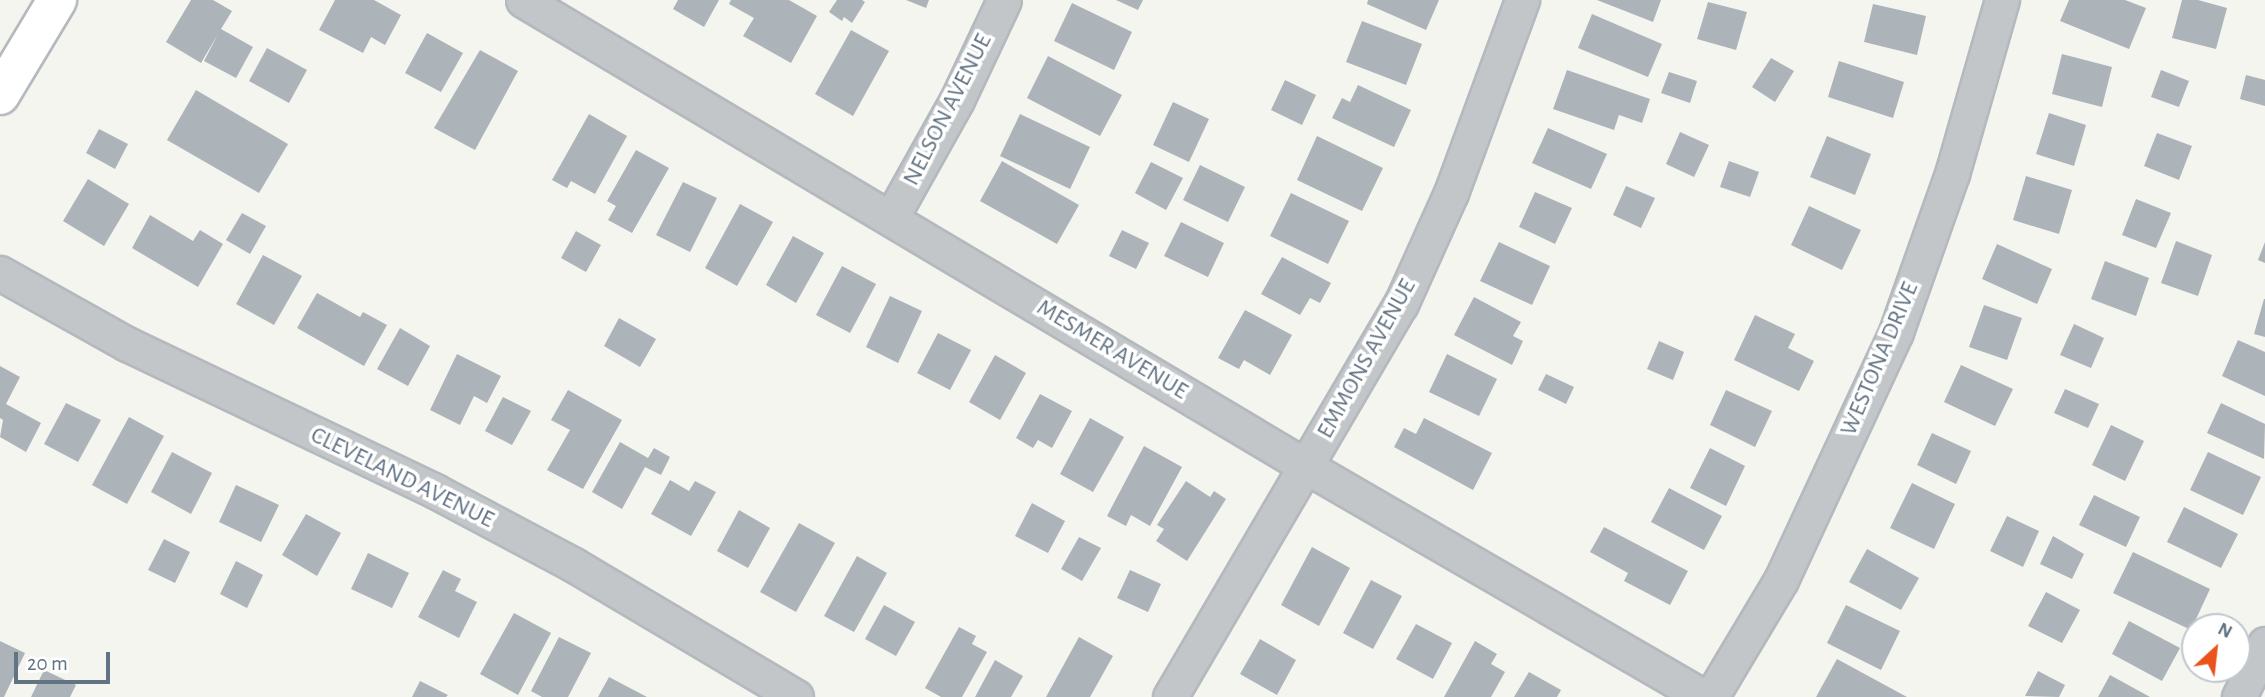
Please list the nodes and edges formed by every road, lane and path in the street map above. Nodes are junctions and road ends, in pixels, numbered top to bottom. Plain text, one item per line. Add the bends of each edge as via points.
1 (57, 0) edge
2 (523, 0) edge
3 (1004, 0) edge
4 (1521, 0) edge
5 (2001, 0) edge
6 (0, 95) edge
7 (891, 218) junction
8 (0, 273) edge
9 (1307, 467) junction
10 (2265, 644) edge
11 (796, 697) edge
12 (1170, 697) edge
13 (1703, 697) edge
14 (1711, 697) edge
15 (2239, 697) edge

1 - 6 main road
2 - 7 street, MESMER AVENUE
3 - 7 street, NELSON AVENUE via 957,100
4 - 9 street, EMMONS AVENUE via 1451,193 1401,304
5 - 14 street, WESTONA DRIVE via 1952,174 1896,332 1781,580
7 - 9 street, MESMER AVENUE
8 - 11 street, CLEVELAND AVENUE via 127,344 435,491 574,565
9 - 12 street, EMMONS AVENUE
9 - 13 street, MESMER AVENUE
10 - 15 street

